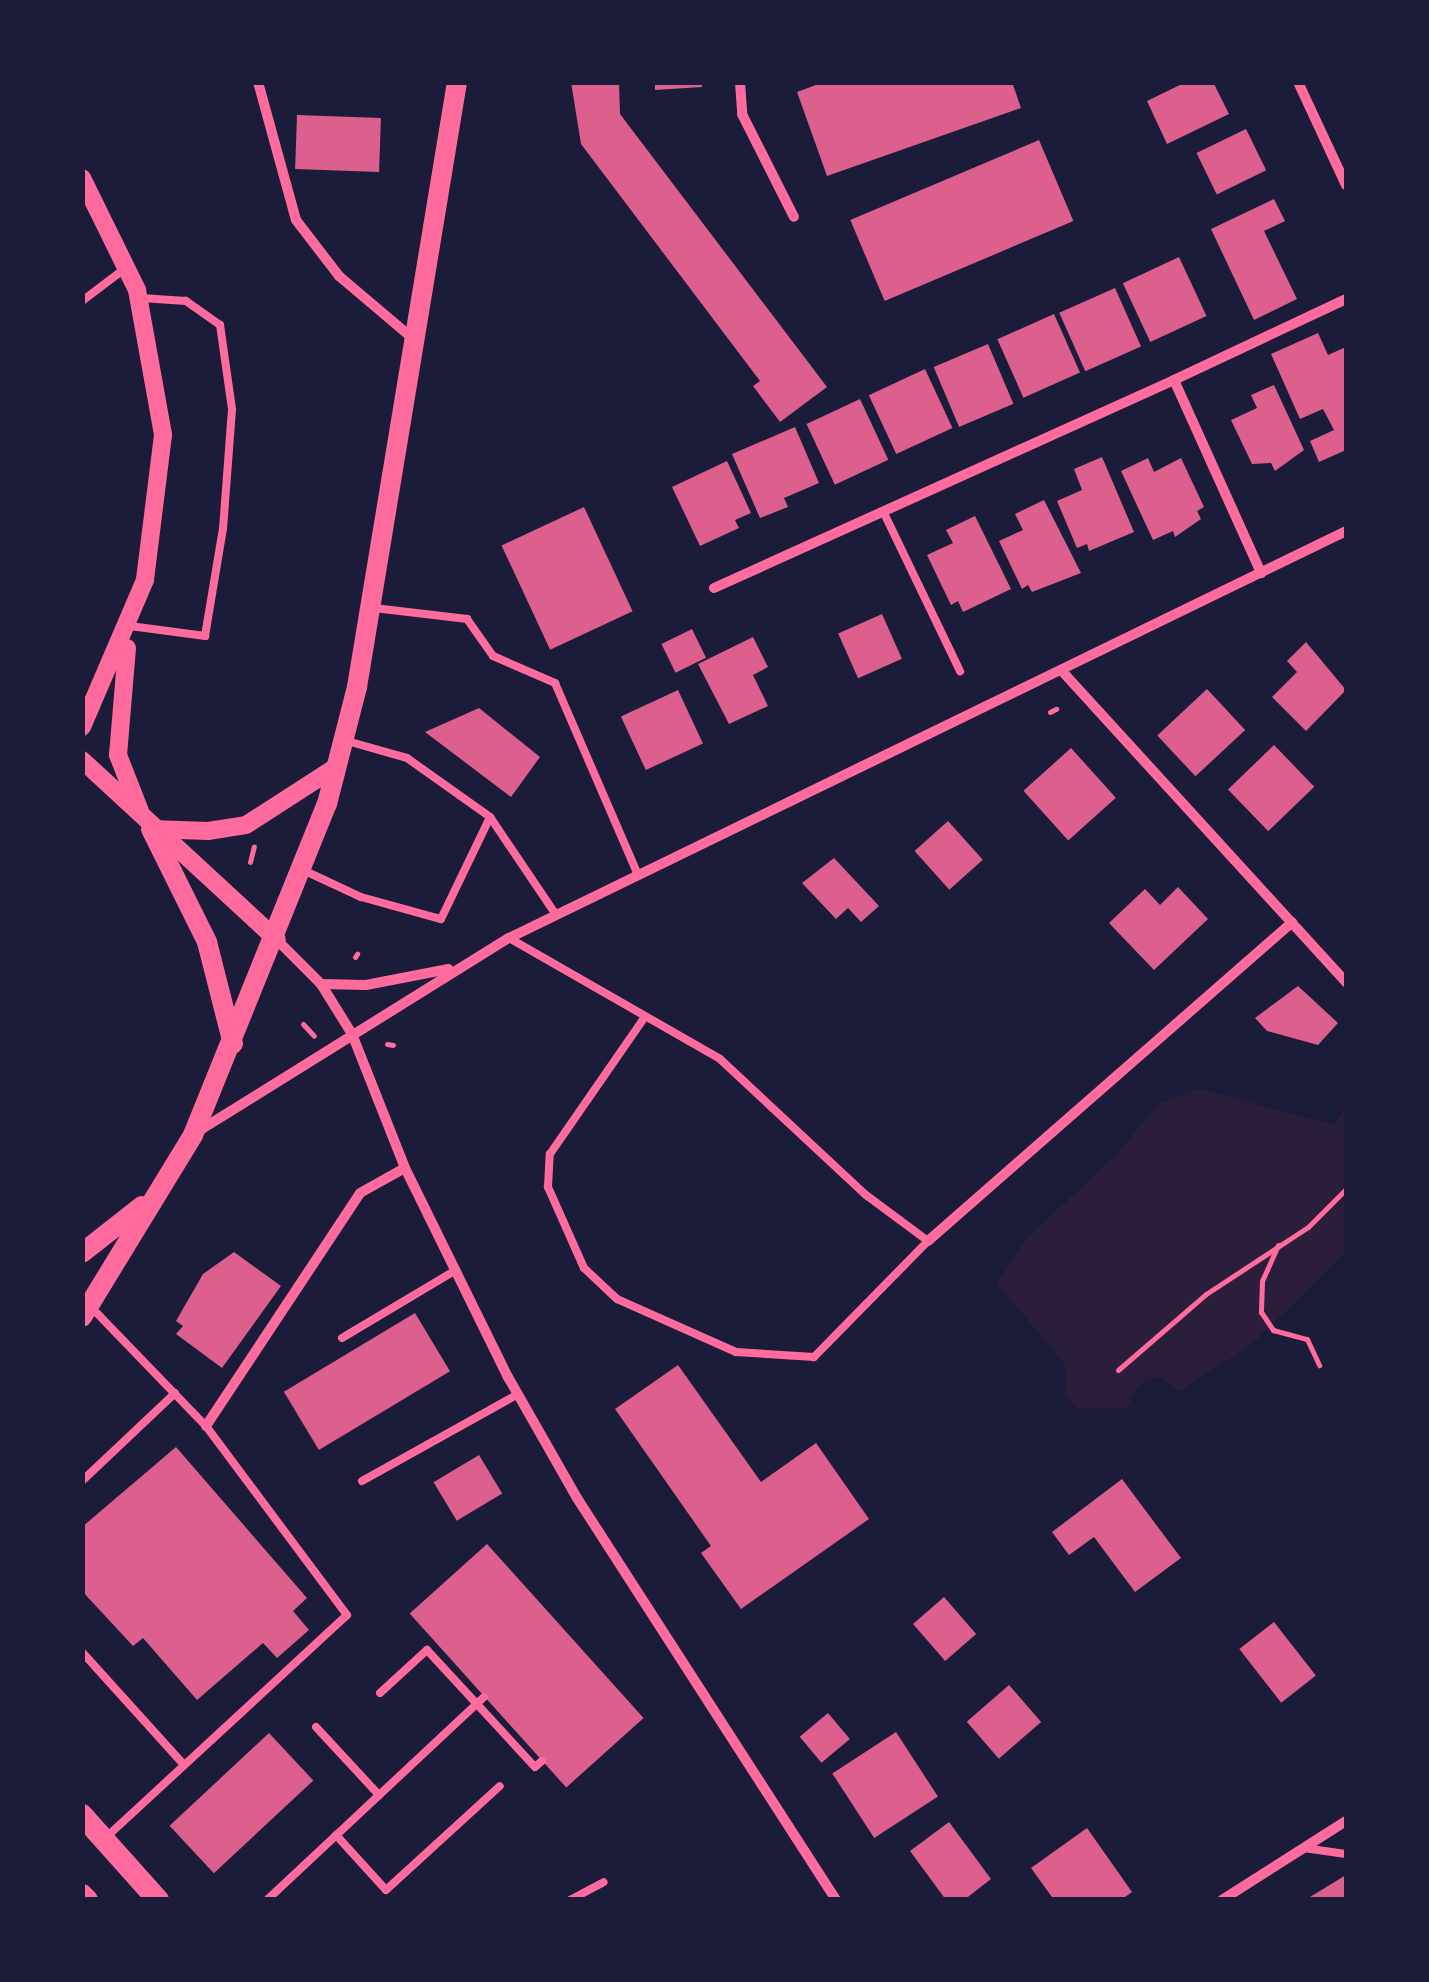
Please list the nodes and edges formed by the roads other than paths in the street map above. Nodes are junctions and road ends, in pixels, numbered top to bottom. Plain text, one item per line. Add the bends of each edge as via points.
1 (258, 82) edge
2 (457, 82) edge
3 (740, 82) edge
4 (1298, 82) edge
5 (82, 178) edge
6 (1346, 185) edge
7 (794, 217) dead end
8 (128, 266) junction
9 (139, 298) junction
10 (1346, 299) edge
11 (82, 301) edge
12 (412, 337) junction
13 (1174, 380) junction
14 (883, 512) junction
15 (1346, 531) edge
16 (1260, 573) junction
17 (714, 588) dead end
18 (369, 608) junction
19 (130, 626) junction
20 (1061, 670) junction
21 (960, 671) dead end
22 (82, 727) edge
23 (343, 740) junction
24 (82, 760) edge
25 (336, 767) junction
26 (490, 816) junction
27 (151, 828) junction
28 (302, 870) junction
29 (638, 875) junction
30 (556, 916) junction
31 (1292, 922) junction
32 (509, 938) junction
33 (277, 940) junction
34 (454, 968) junction
35 (1346, 982) edge
36 (321, 984) junction
37 (644, 1018) junction
38 (352, 1034) junction
39 (233, 1046) junction
40 (193, 1135) junction
41 (404, 1168) junction
42 (152, 1199) junction
43 (928, 1241) junction
44 (82, 1253) edge
45 (456, 1270) junction
46 (87, 1312) edge
47 (342, 1338) dead end
48 (175, 1393) junction
49 (518, 1394) junction
50 (206, 1426) junction
51 (82, 1481) edge
52 (362, 1482) dead end
53 (435, 1642) dead end
54 (428, 1650) junction
55 (82, 1652) edge
56 (380, 1692) dead end
57 (481, 1700) junction
58 (316, 1727) dead end
59 (542, 1760) dead end
60 (184, 1766) junction
61 (500, 1786) dead end
62 (378, 1796) junction
63 (82, 1815) edge
64 (1346, 1822) edge
65 (336, 1835) junction
66 (104, 1839) junction
67 (1304, 1848) junction
68 (1346, 1854) edge
69 (604, 1882) dead end
70 (158, 1900) edge
71 (267, 1900) edge
72 (570, 1900) edge
73 (836, 1900) edge
74 (1222, 1900) edge

1 - 12 street via 296,220 339,276
2 - 12 main road
3 - 7 street via 742,114
4 - 6 street
5 - 8 street
8 - 9 street
8 - 11 lane
9 - 19 street via 159,386 162,467 156,532
9 - 19 lane via 186,301 220,325 232,409 223,529 204,636
10 - 13 street
12 - 18 main road
13 - 14 street
13 - 16 street
14 - 17 street
14 - 21 lane
15 - 16 street
16 - 20 street
18 - 23 main road
18 - 29 lane via 467,619 494,656 555,683
19 - 22 street
19 - 27 street via 118,755
20 - 29 street
20 - 31 street
23 - 25 main road
23 - 26 lane via 407,758
24 - 27 street
25 - 27 street via 246,825 208,832
25 - 28 main road
26 - 28 lane via 441,919
26 - 30 lane
27 - 33 street
27 - 39 main road via 207,942
28 - 33 main road
29 - 30 street
30 - 32 street
31 - 35 street
31 - 43 street
32 - 34 street
32 - 37 lane
33 - 36 street
33 - 39 main road
34 - 36 street via 366,985
34 - 38 street
36 - 38 street
37 - 43 lane via 720,1059 866,1194
37 - 43 lane via 550,1154 548,1187 584,1268 617,1299 736,1352 814,1357
38 - 40 street
38 - 41 street
39 - 40 main road
40 - 42 main road
41 - 45 street
41 - 50 street via 360,1193
42 - 44 main road
42 - 46 main road
45 - 47 lane
45 - 49 street
46 - 48 lane
48 - 50 lane
48 - 51 lane
49 - 52 lane
49 - 73 street
50 - 60 lane via 347,1615
53 - 54 lane
54 - 56 lane
54 - 57 lane
55 - 60 lane
57 - 59 lane via 536,1767
57 - 62 lane
58 - 62 lane
60 - 66 lane
61 - 65 lane via 386,1890
62 - 65 lane
63 - 66 main road
64 - 67 street
65 - 71 lane
66 - 70 main road
67 - 68 lane
67 - 74 street
69 - 72 lane

